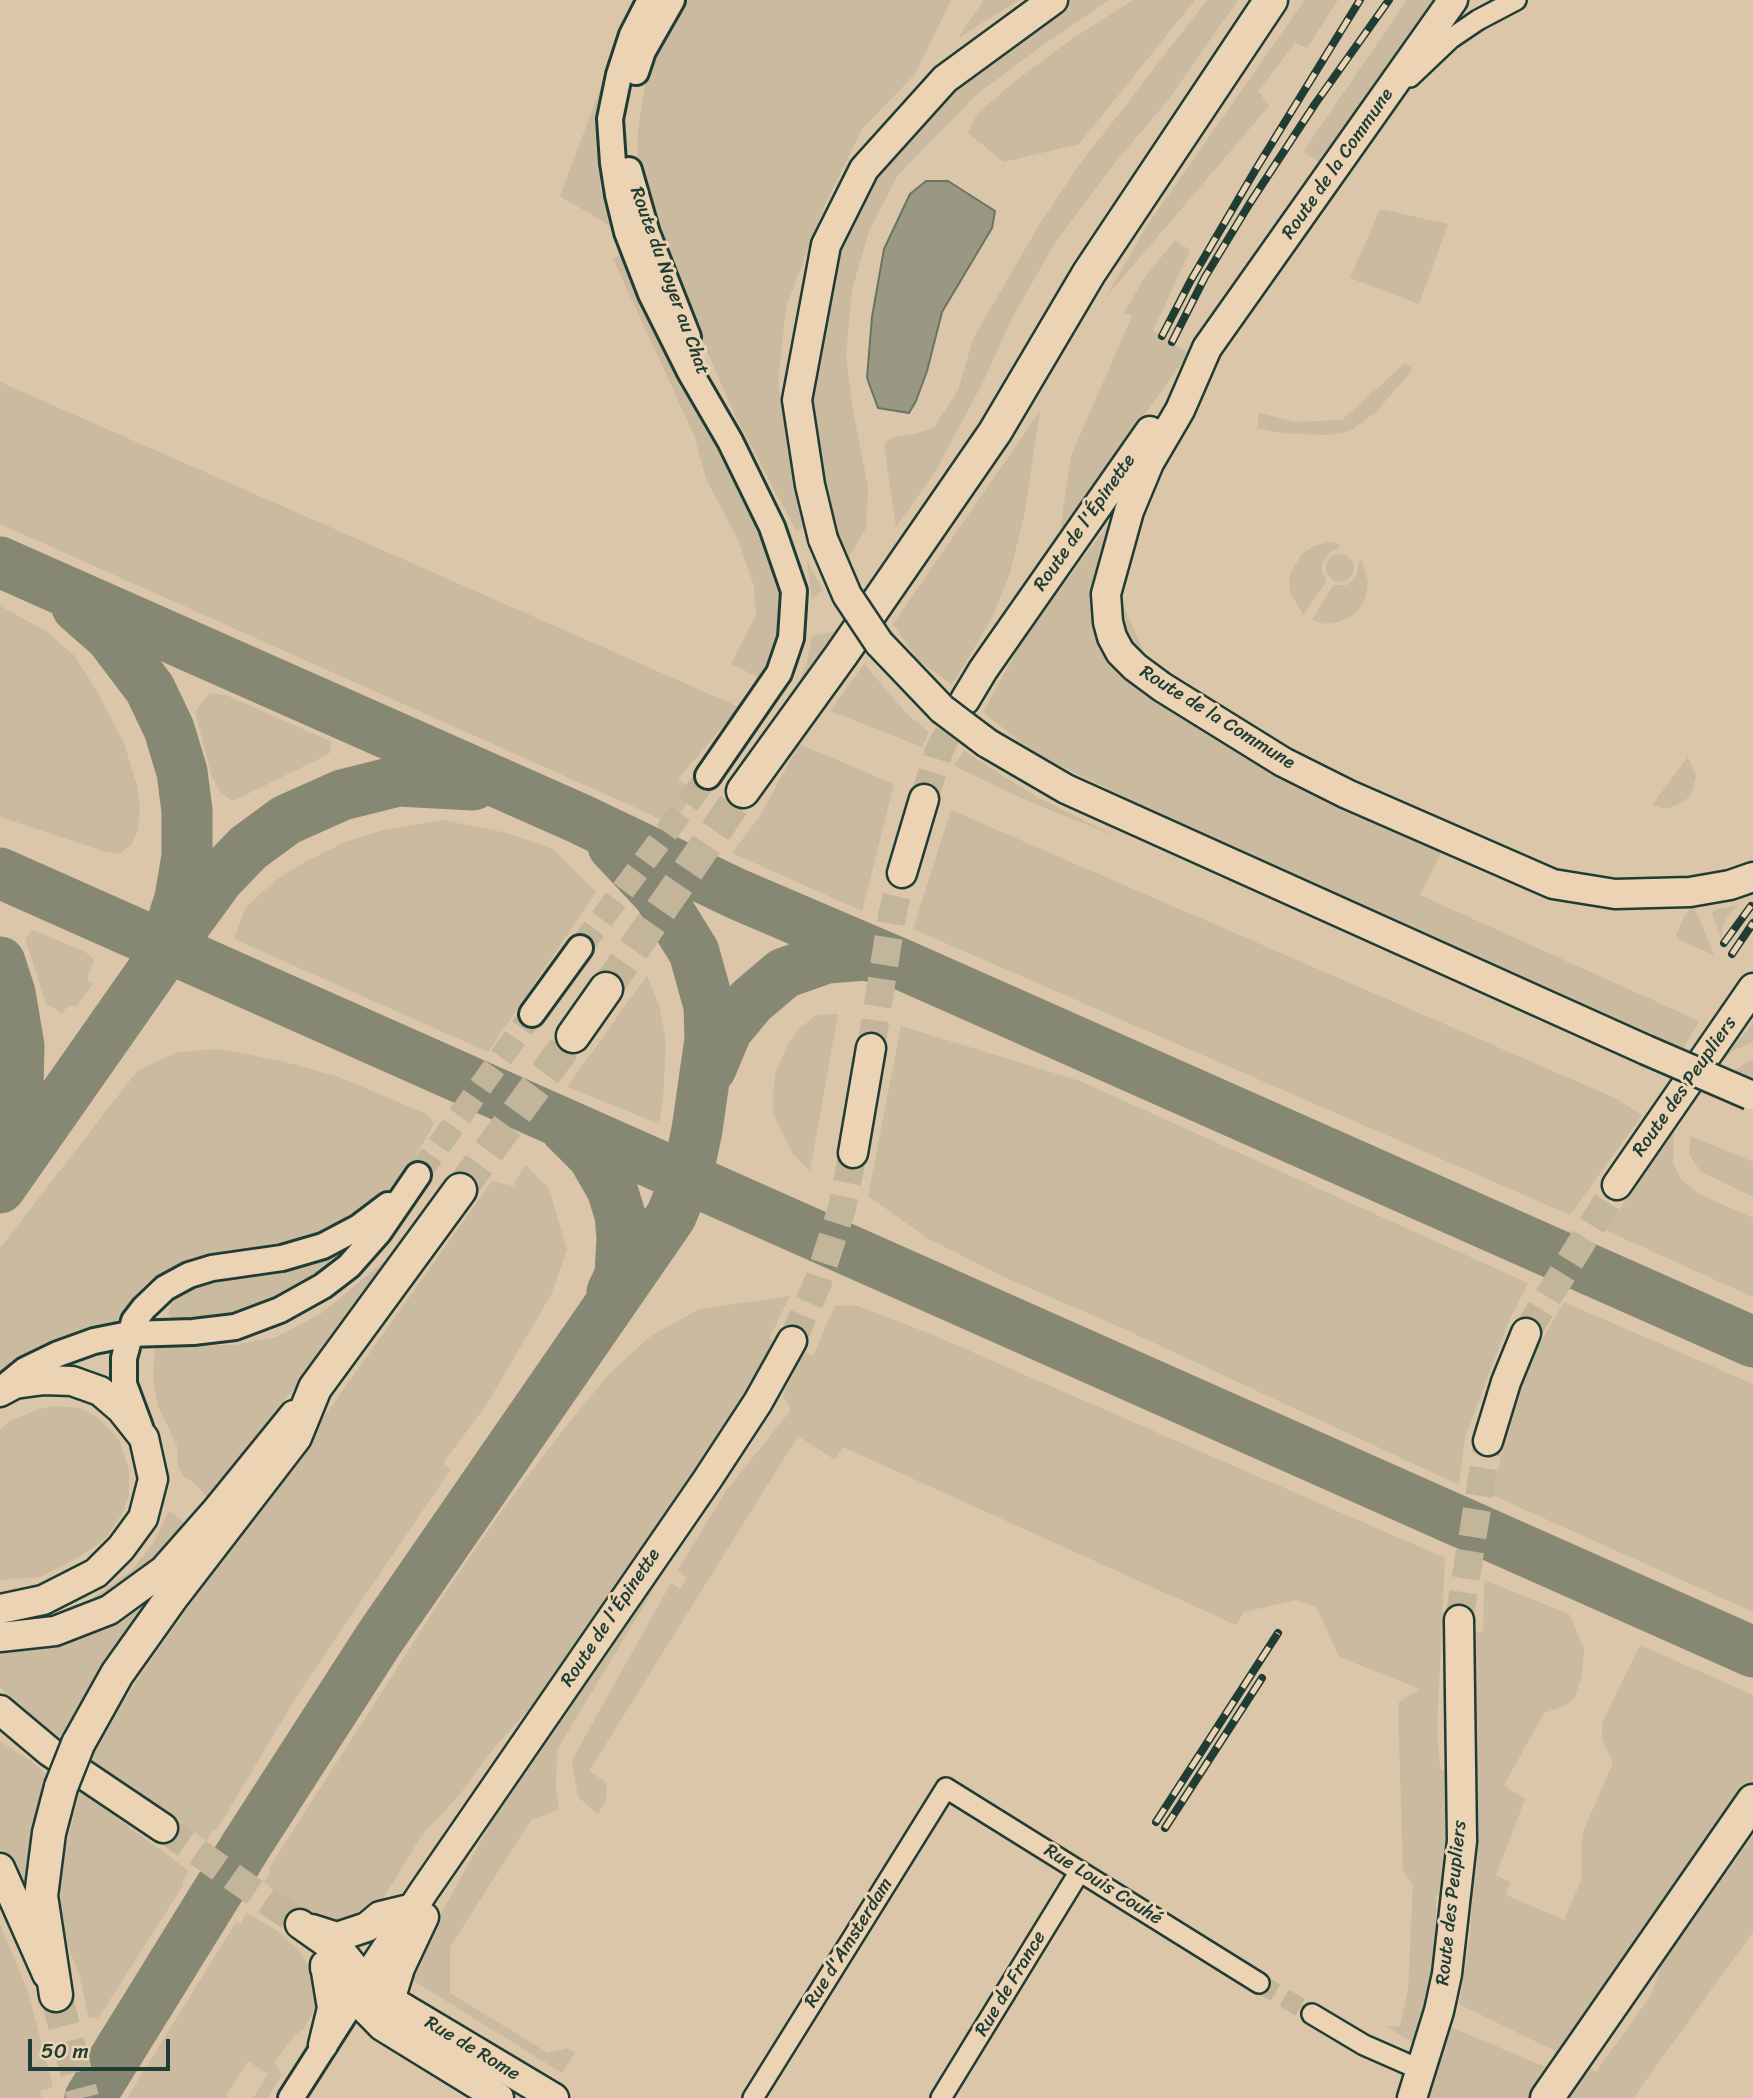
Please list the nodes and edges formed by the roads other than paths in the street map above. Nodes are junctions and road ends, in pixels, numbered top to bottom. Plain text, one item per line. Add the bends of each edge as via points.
1 (650, 0) edge
2 (660, 0) edge
3 (672, 0) edge
4 (1053, 0) edge
5 (1271, 0) edge
6 (1453, 0) edge
7 (1516, 0) edge
8 (643, 51) junction
9 (1381, 104) junction
10 (1208, 348) junction
11 (730, 441) junction
12 (953, 705) junction
13 (708, 775) tunnel mouth
14 (743, 791) tunnel mouth
15 (924, 799) tunnel mouth
16 (902, 873) tunnel mouth
17 (1753, 877) edge
18 (580, 948) tunnel mouth
19 (1753, 988) edge
20 (606, 989) tunnel mouth
21 (532, 1014) tunnel mouth
22 (573, 1036) tunnel mouth
23 (871, 1048) tunnel mouth
24 (1752, 1095) edge
25 (853, 1153) tunnel mouth
26 (1617, 1185) tunnel mouth
27 (460, 1190) tunnel mouth
28 (1526, 1333) tunnel mouth
29 (128, 1335) junction
30 (792, 1341) tunnel mouth
31 (315, 1388) junction
32 (0, 1391) edge
33 (144, 1438) junction
34 (1488, 1441) tunnel mouth
35 (96, 1573) junction
36 (0, 1594) edge
37 (0, 1609) edge
38 (1459, 1620) tunnel mouth
39 (0, 1637) edge
40 (0, 1710) edge
41 (0, 1724) edge
42 (64, 1748) junction
43 (946, 1788) joint
44 (1753, 1801) edge
45 (163, 1828) tunnel mouth
46 (0, 1868) edge
47 (1080, 1871) junction
48 (419, 1900) junction
49 (300, 1924) junction
50 (325, 1968) junction
51 (1259, 1983) tunnel mouth
52 (360, 1990) junction
53 (56, 1995) joint
54 (386, 2013) junction
55 (1312, 2014) tunnel mouth
56 (323, 2045) junction
57 (1422, 2070) junction
58 (291, 2098) edge
59 (499, 2098) edge
60 (554, 2098) edge
61 (753, 2098) edge
62 (941, 2098) edge
63 (1412, 2098) edge
64 (1547, 2098) edge

1 - 11 street, Route du Noyer au Chat via 632,35 610,119 618,195 651,294
2 - 8 street
3 - 8 street, Route du Noyer au Chat
4 - 12 main road, bridge via 945,79 864,169 826,245 797,400 823,539 847,595 879,643
5 - 14 main road via 1089,273 995,432
6 - 9 main road, Route de la Commune
7 - 9 street via 1450,39
8 - 11 street, Route du Noyer au Chat via 626,119 630,174 647,233
9 - 10 main road, Route de la Commune
10 - 12 main road, Route de l'Épinette via 983,670
10 - 17 main road, Route de la Commune via 1129,511 1106,594 1112,637 1135,667 1283,762 1553,884 1615,894 1690,892
11 - 13 street, Route du Noyer au Chat via 772,527 794,591 792,624 779,673
12 - 24 main road, bridge via 987,743 1066,789
15 - 16 main road
18 - 21 street
19 - 26 main road, Route des Peupliers
20 - 22 main road
23 - 25 main road
27 - 31 main road
28 - 34 main road
29 - 29 street via 235,1327 280,1310 349,1266 418,1175 375,1216 323,1246 282,1258 212,1268 165,1288 144,1308
29 - 32 street via 58,1354 25,1370
29 - 33 street via 124,1384
30 - 48 main road, Route de l'Épinette via 707,1480
31 - 39 main road via 164,1570 108,1610 55,1631
31 - 42 main road via 295,1437
32 - 33 main road via 15,1384 72,1381 100,1391
33 - 35 main road via 153,1479 143,1518
35 - 36 street via 37,1590
35 - 37 main road via 43,1600
38 - 57 main road, Route des Peupliers via 1462,1841 1447,1974
40 - 42 main road
41 - 42 main road
42 - 45 main road
42 - 53 main road, bridge via 41,1896
43 - 47 street, Rue Louis Couhé
43 - 61 street, Rue d'Amsterdam
44 - 64 main road
46 - 53 main road
47 - 51 street, Rue Louis Couhé
47 - 62 street, Rue de France
48 - 49 main road via 337,1937
48 - 52 main road, Route de l'Épinette
48 - 54 main road, Route de l'Épinette via 427,1912 400,1968
49 - 50 main road
49 - 52 main road via 344,1955
50 - 52 main road
50 - 56 main road via 332,2008
52 - 54 main road, Rue de Rome
52 - 56 street
54 - 59 main road, Rue de Rome
54 - 60 main road, Rue de Rome
55 - 57 street via 1364,2045
56 - 58 street
57 - 63 main road, Route des Peupliers

